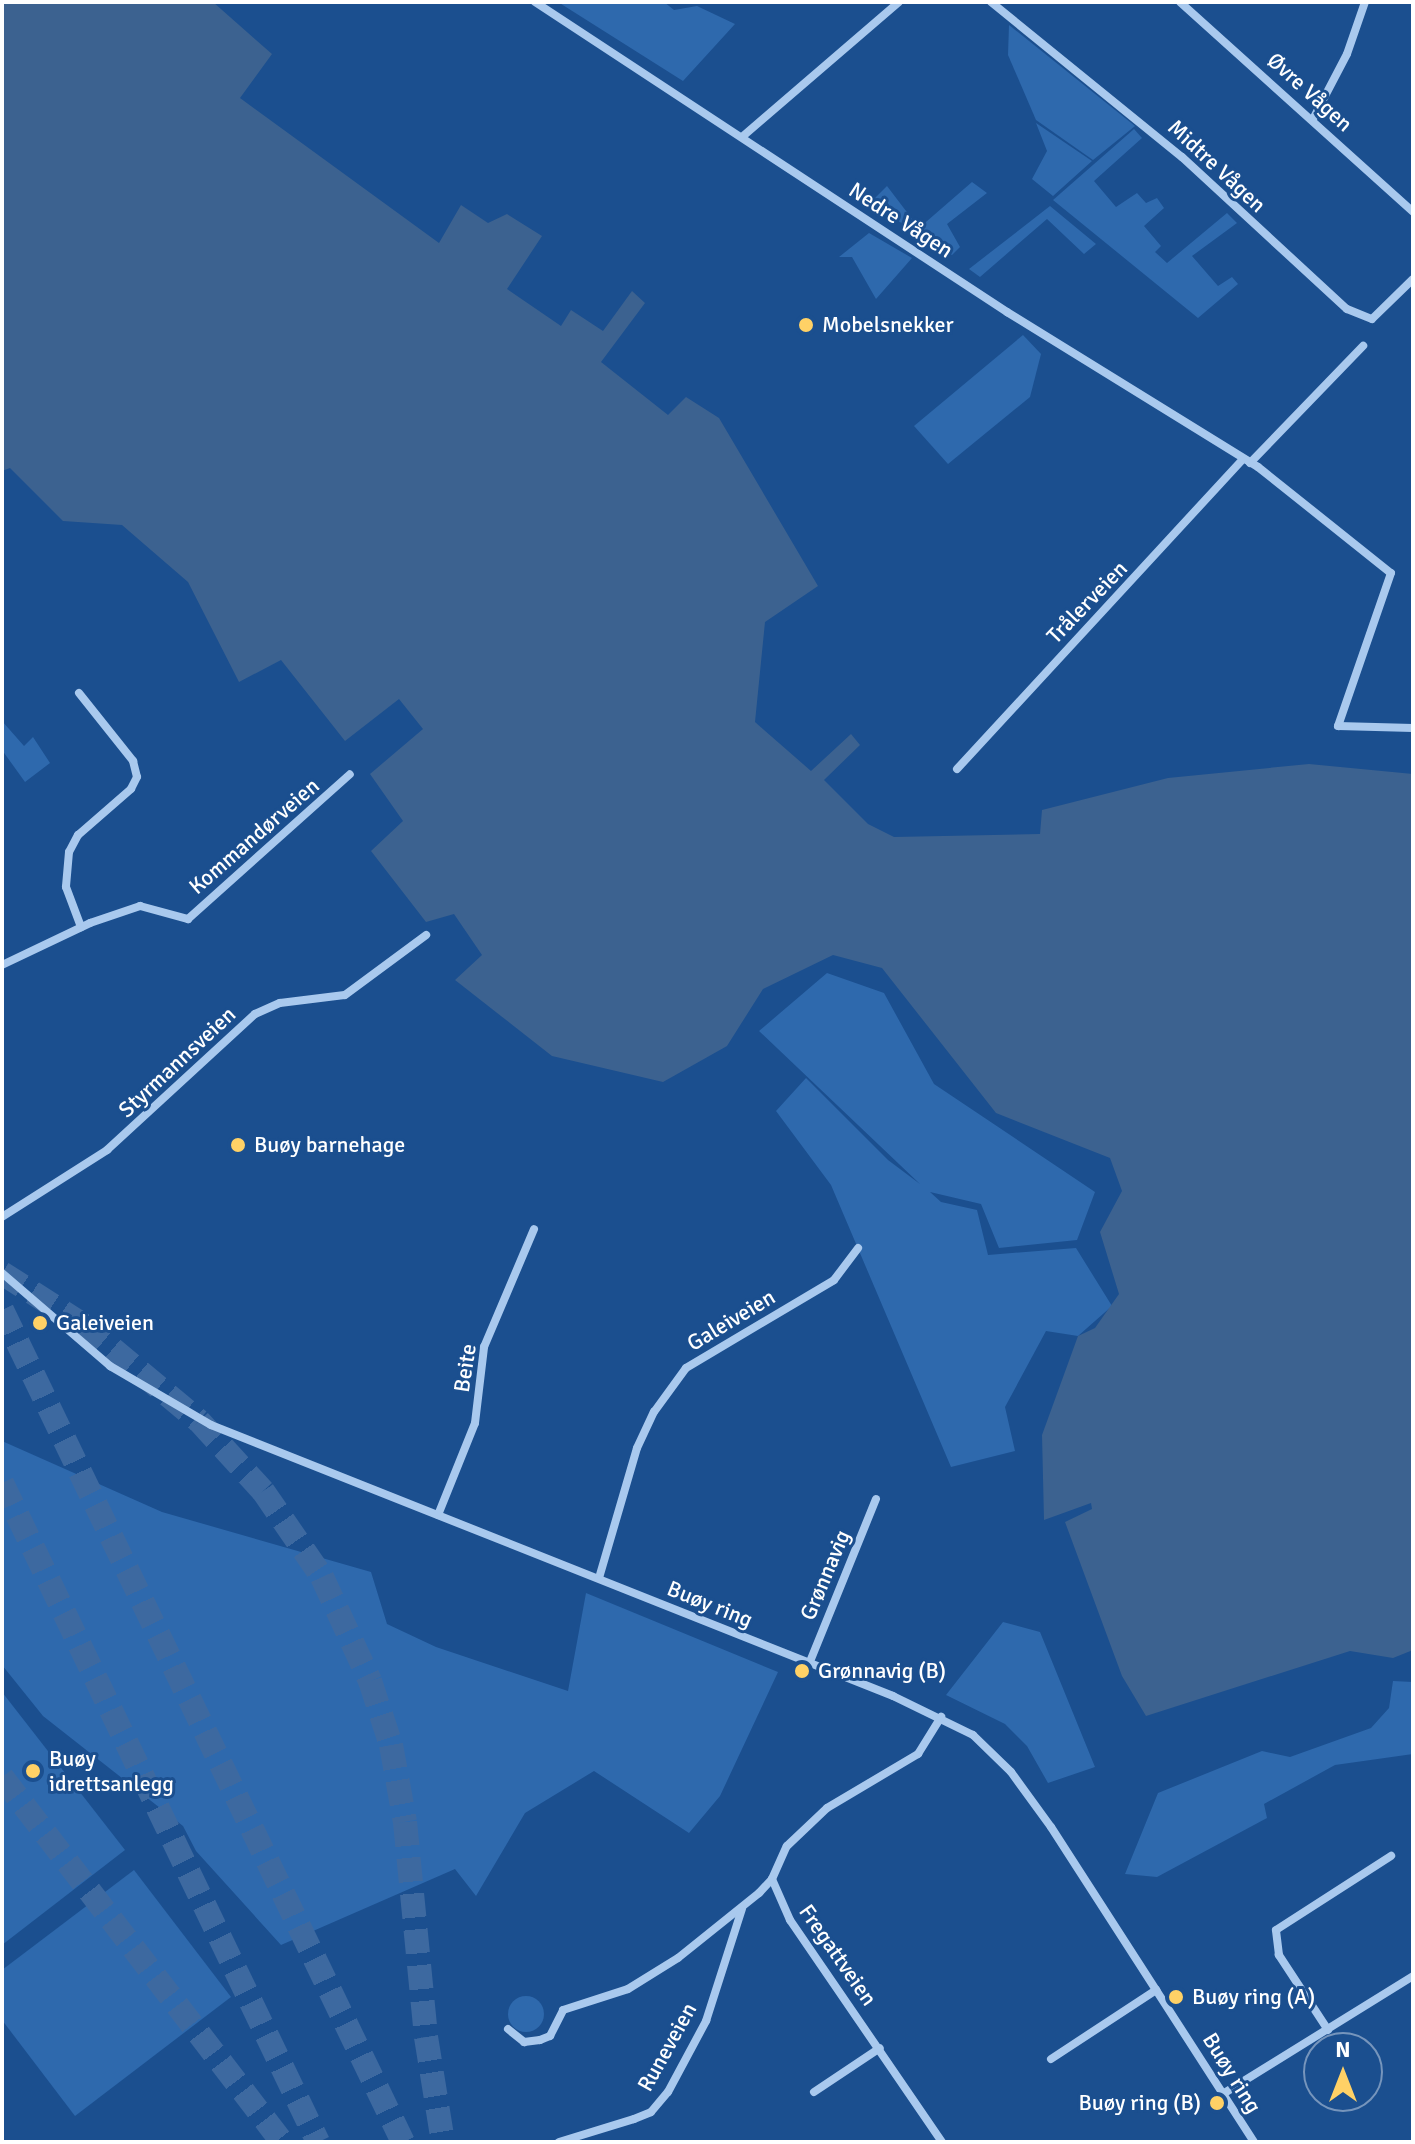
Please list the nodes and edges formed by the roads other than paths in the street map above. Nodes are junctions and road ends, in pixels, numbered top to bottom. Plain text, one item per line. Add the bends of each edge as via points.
1 (535, 2) edge
2 (899, 2) edge
3 (991, 2) edge
4 (1180, 2) edge
5 (1365, 2) edge
6 (1313, 119) junction
7 (742, 137) junction
8 (1413, 212) edge
9 (1413, 279) edge
10 (1363, 346) dead end
11 (1246, 461) junction
12 (79, 693) dead end
13 (1413, 728) edge
14 (957, 769) dead end
15 (350, 774) dead end
16 (81, 927) junction
17 (426, 935) dead end
18 (2, 965) edge
19 (2, 1217) edge
20 (534, 1229) dead end
21 (858, 1248) dead end
22 (2, 1273) edge
23 (876, 1499) dead end
24 (438, 1515) junction
25 (599, 1578) junction
26 (809, 1664) junction
27 (941, 1717) junction
28 (1391, 1856) dead end
29 (772, 1879) junction
30 (742, 1908) junction
31 (1413, 1976) edge
32 (1156, 1990) junction
33 (508, 2029) dead end
34 (1328, 2030) junction
35 (880, 2048) junction
36 (1051, 2059) dead end
37 (814, 2092) dead end
38 (1226, 2092) junction
39 (559, 2142) edge
40 (942, 2142) edge
41 (1254, 2142) edge

1 - 7 street, Nedre Vågen
2 - 7 street
3 - 9 street, Midtre Vågen via 1182,157 1347,309 1372,319
4 - 6 street, Øvre Vågen
5 - 6 street via 1347,54
6 - 8 street, Øvre Vågen
7 - 11 street, Nedre Vågen
10 - 11 street
11 - 13 street, Nedre Vågen via 1391,573 1338,726
11 - 14 street, Trålerveien
12 - 16 street via 133,761 137,777 78,835 69,852 66,887
15 - 16 street, Kommandørveien via 188,919 140,906
16 - 18 street, Kommandørveien
17 - 19 street, Styrmannsveien via 345,995 280,1003 255,1014 107,1150
20 - 24 street, Beite via 484,1347 475,1423
21 - 25 street, Galeiveien via 834,1280 686,1368 654,1412 637,1448
22 - 24 street, Buøy ring via 48,1316 148,1392 211,1425
23 - 26 street, Grønnavig
24 - 25 street, Buøy ring
25 - 26 street, Buøy ring
26 - 27 street, Buøy ring
27 - 29 street, Runeveien via 918,1754 813,1820 776,1862
27 - 32 street, Buøy ring via 995,1753 1023,1787
28 - 34 street via 1276,1930 1279,1955
29 - 30 street, Runeveien
29 - 35 street, Fregattveien via 790,1920
30 - 33 street, Runeveien via 628,1989 563,2010 550,2036 524,2042
30 - 39 street, Runeveien via 706,2021 668,2092 642,2115
31 - 34 street
32 - 36 street
32 - 38 street, Buøy ring
34 - 38 street
35 - 37 street
35 - 40 street, Fregattveien
38 - 41 street, Buøy ring

